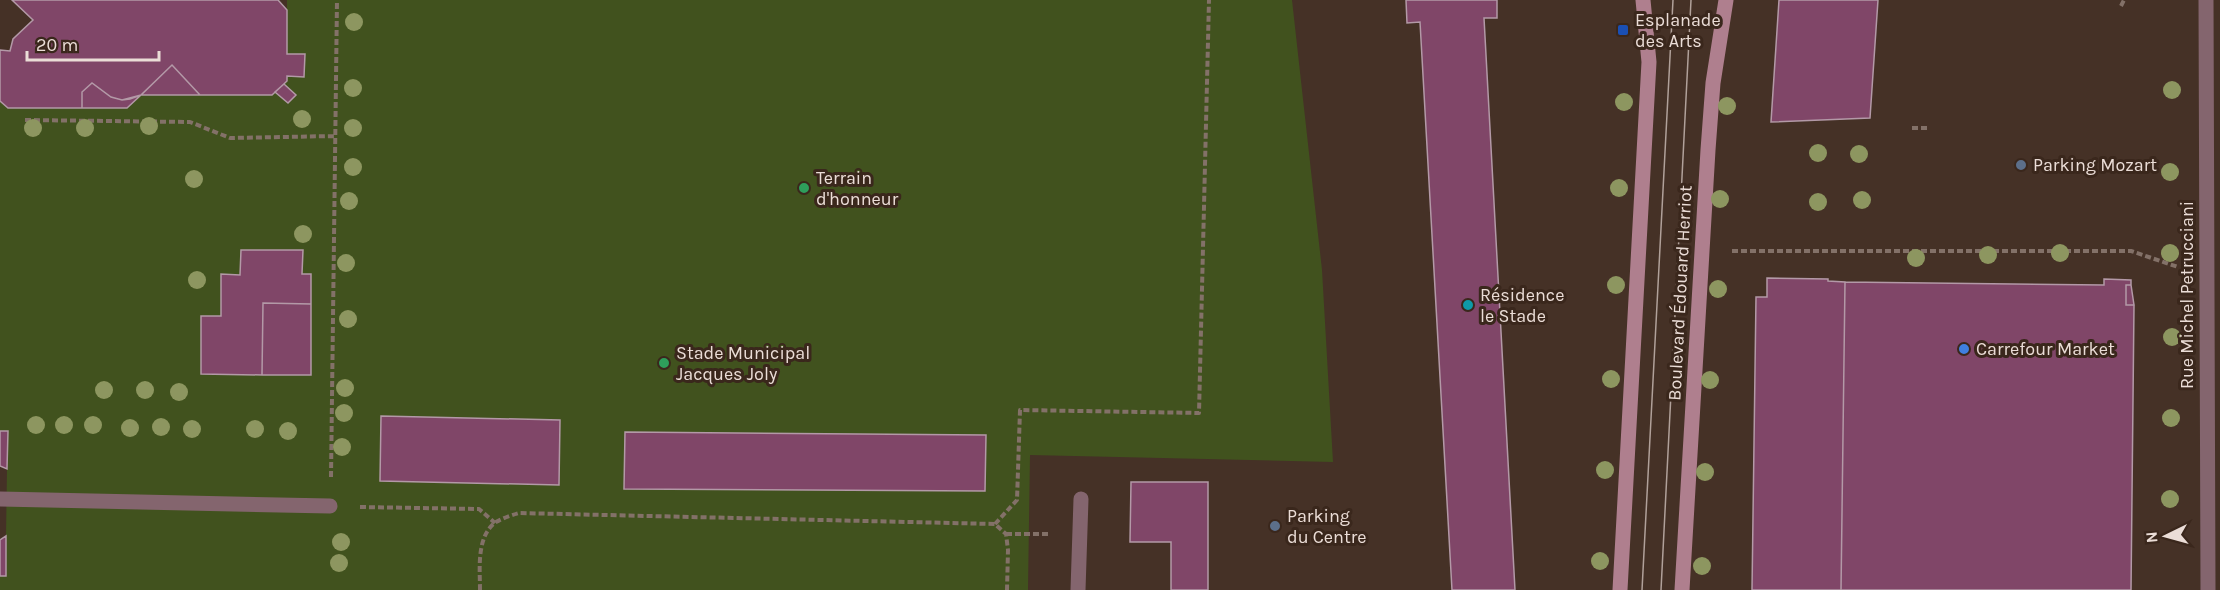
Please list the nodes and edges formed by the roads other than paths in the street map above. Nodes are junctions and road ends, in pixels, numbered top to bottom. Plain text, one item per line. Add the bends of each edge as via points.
1 (1643, 0) edge
2 (1726, 0) edge
3 (2206, 0) edge
4 (0, 499) edge
5 (1081, 499) dead end
6 (330, 506) road end
7 (1078, 590) edge
8 (1620, 590) edge
9 (1682, 590) edge
10 (2208, 590) edge

1 - 8 main road via 1649,62
2 - 9 main road, Boulevard Édouard Herriot via 1713,83
3 - 10 street, Rue Michel Petrucciani
4 - 6 street
5 - 7 street

